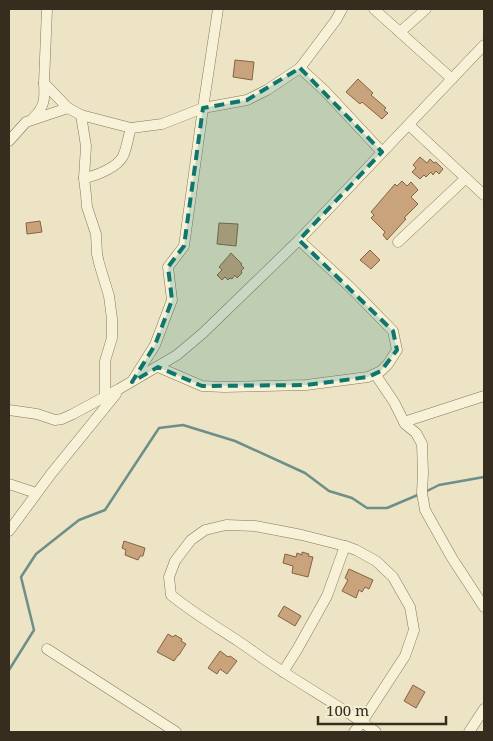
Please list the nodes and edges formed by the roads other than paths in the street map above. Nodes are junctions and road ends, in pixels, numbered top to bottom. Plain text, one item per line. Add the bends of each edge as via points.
1 (47, 9) edge
2 (218, 9) edge
3 (342, 9) edge
4 (374, 9) edge
5 (426, 9) edge
6 (400, 32) junction
7 (484, 45) edge
8 (300, 68) junction
9 (452, 79) junction
10 (44, 83) junction
11 (68, 108) junction
12 (203, 108) junction
13 (81, 115) junction
14 (27, 123) junction
15 (408, 125) junction
16 (9, 128) edge
17 (131, 128) junction
18 (9, 141) edge
19 (382, 152) junction
20 (84, 178) junction
21 (466, 178) junction
22 (484, 195) edge
23 (299, 240) junction
24 (398, 242) dead end
25 (158, 367) junction
26 (375, 374) junction
27 (132, 382) junction
28 (119, 389) junction
29 (484, 396) edge
30 (105, 397) junction
31 (9, 410) edge
32 (404, 422) junction
33 (9, 484) edge
34 (36, 493) junction
35 (9, 531) edge
36 (344, 546) junction
37 (484, 607) edge
38 (47, 649) dead end
39 (283, 672) junction
40 (484, 709) edge
41 (362, 722) junction
42 (176, 732) edge
43 (354, 732) edge
44 (376, 732) edge
45 (469, 732) edge

1 - 10 street
2 - 12 street
3 - 8 street
4 - 6 street
5 - 6 street
6 - 9 street
7 - 9 street
8 - 12 street via 247,100
8 - 19 street
9 - 15 street
10 - 11 street
10 - 14 street via 41,111
11 - 13 street
11 - 14 street
12 - 17 street via 162,124
12 - 27 street via 184,246 168,267 172,300 155,346
13 - 17 street
13 - 20 street via 86,146
14 - 16 street
14 - 18 street
15 - 19 street
15 - 21 street
17 - 20 street via 122,159 109,169
19 - 23 street
20 - 30 street via 112,319 112,338 105,361
21 - 22 street
21 - 24 street
23 - 25 street via 203,333
23 - 26 street via 393,331 397,350 388,364
25 - 26 street via 202,386 224,387 306,385
25 - 27 street
26 - 32 street
27 - 28 street
28 - 30 street
28 - 34 street
29 - 32 street
30 - 31 street via 55,420
32 - 37 street via 422,444 425,510
33 - 34 street
34 - 35 street
36 - 39 street via 328,596
36 - 39 street via 255,526 226,525 205,530 191,540 175,561 168,577 171,595
36 - 41 street via 376,561 393,577 410,607 414,630 404,656
38 - 42 street
39 - 41 street
40 - 45 street
41 - 43 street
41 - 44 street

